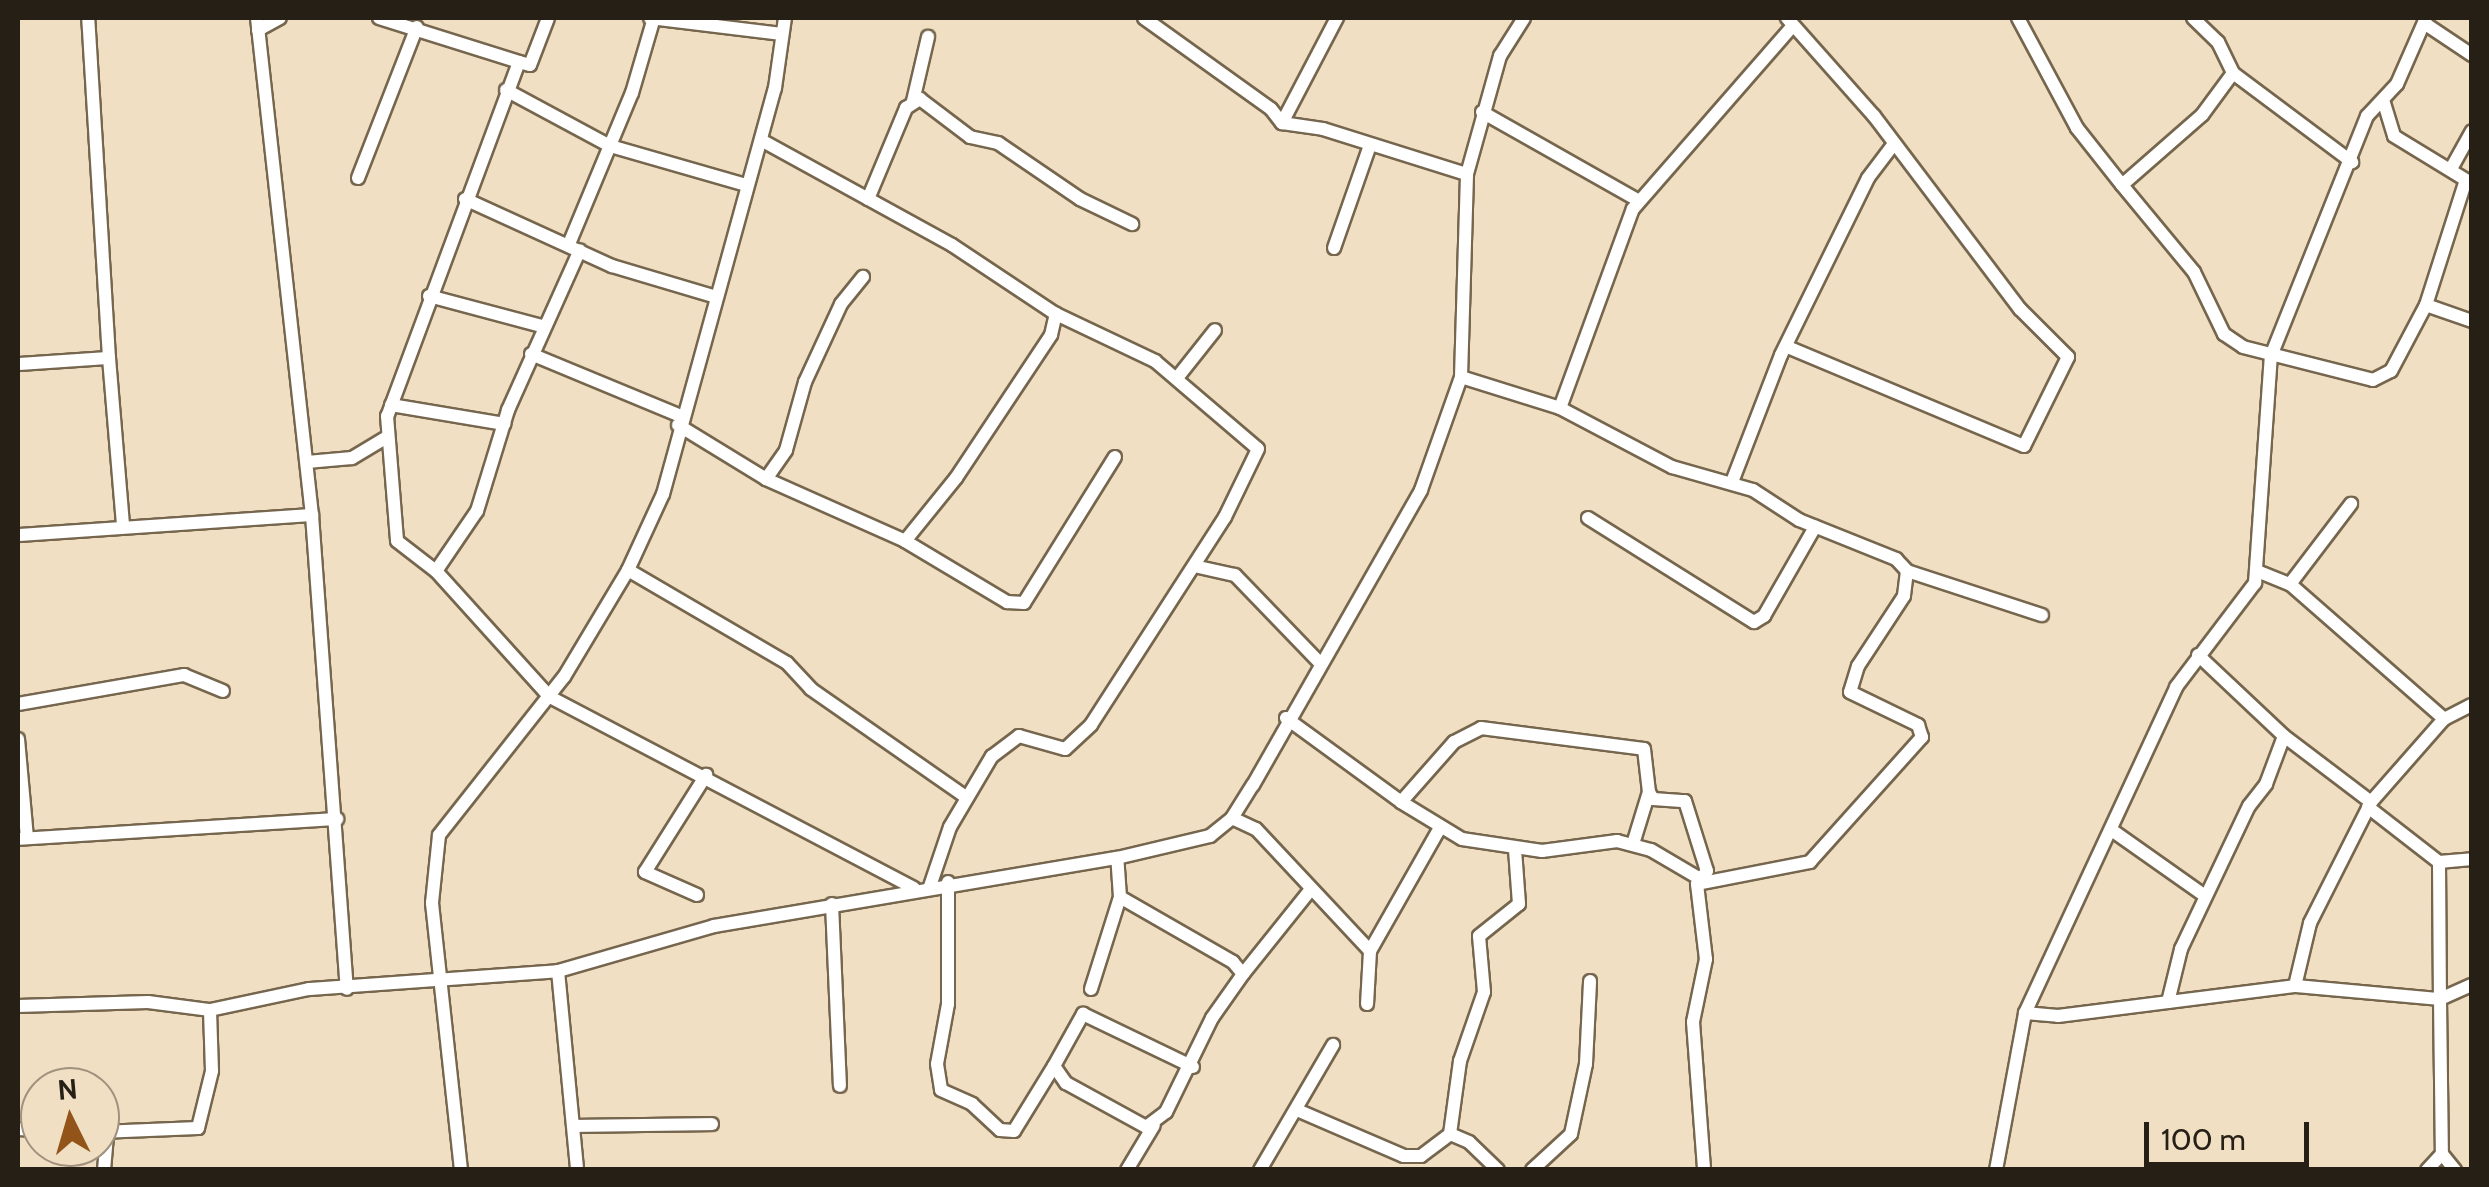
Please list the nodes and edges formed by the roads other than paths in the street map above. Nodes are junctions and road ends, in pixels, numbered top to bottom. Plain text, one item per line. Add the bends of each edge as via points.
1 (88, 18) edge
2 (280, 18) edge
3 (379, 18) edge
4 (548, 18) edge
5 (652, 18) edge
6 (785, 18) edge
7 (1336, 18) edge
8 (1524, 18) edge
9 (2018, 18) edge
10 (2194, 18) edge
11 (1153, 20) edge
12 (2425, 20) edge
13 (1790, 22) edge
14 (258, 24) edge
15 (425, 25) edge
16 (782, 34) junction
17 (928, 38) dead end
18 (2472, 54) edge
19 (518, 62) junction
20 (2234, 73) junction
21 (506, 90) junction
22 (913, 101) junction
23 (2384, 104) junction
24 (1482, 112) junction
25 (1282, 123) junction
26 (2472, 131) edge
27 (761, 140) junction
28 (1370, 145) junction
29 (1893, 145) junction
30 (610, 146) junction
31 (2352, 162) junction
32 (2452, 168) junction
33 (1467, 174) junction
34 (358, 178) dead end
35 (2468, 182) edge
36 (746, 185) junction
37 (2122, 185) junction
38 (465, 199) junction
39 (868, 199) junction
40 (1638, 201) junction
41 (1132, 224) dead end
42 (574, 247) junction
43 (1334, 248) dead end
44 (864, 277) dead end
45 (429, 296) junction
46 (716, 297) junction
47 (2426, 304) junction
48 (1056, 314) junction
49 (2472, 321) edge
50 (542, 326) junction
51 (1216, 330) dead end
52 (1787, 346) junction
53 (531, 354) junction
54 (2271, 356) junction
55 (109, 358) junction
56 (18, 364) edge
57 (1461, 377) junction
58 (1177, 378) junction
59 (390, 405) junction
60 (1560, 408) junction
61 (681, 421) junction
62 (504, 424) junction
63 (385, 438) junction
64 (1115, 457) dead end
65 (307, 462) junction
66 (766, 479) junction
67 (1732, 482) junction
68 (2351, 504) dead end
69 (312, 514) junction
70 (1588, 518) dead end
71 (124, 523) junction
72 (1815, 527) junction
73 (18, 535) edge
74 (905, 541) junction
75 (1194, 566) junction
76 (628, 570) junction
77 (436, 571) junction
78 (1907, 571) junction
79 (2256, 571) junction
80 (2290, 584) junction
81 (2042, 616) dead end
82 (2198, 655) junction
83 (1320, 663) junction
84 (223, 691) dead end
85 (550, 697) junction
86 (18, 704) edge
87 (2472, 705) edge
88 (1286, 718) junction
89 (2444, 719) junction
90 (2284, 736) junction
91 (18, 739) edge
92 (706, 775) junction
93 (1649, 792) junction
94 (967, 798) junction
95 (1401, 802) junction
96 (2369, 804) junction
97 (1232, 818) junction
98 (338, 819) junction
99 (1440, 828) junction
100 (2113, 831) junction
101 (22, 838) edge
102 (1633, 844) junction
103 (1515, 850) junction
104 (1117, 858) junction
105 (2472, 859) edge
106 (2438, 862) junction
107 (948, 882) junction
108 (1699, 882) junction
109 (921, 888) junction
110 (1311, 889) junction
111 (697, 895) dead end
112 (2205, 896) junction
113 (1120, 897) junction
114 (832, 904) junction
115 (1370, 951) junction
116 (558, 971) junction
117 (1243, 974) junction
118 (1590, 981) dead end
119 (445, 982) junction
120 (2296, 986) junction
121 (2472, 986) edge
122 (347, 989) junction
123 (1091, 989) dead end
124 (2440, 999) junction
125 (2168, 1002) junction
126 (1367, 1004) dead end
127 (18, 1006) edge
128 (210, 1010) junction
129 (2025, 1013) junction
130 (1334, 1045) dead end
131 (1054, 1066) junction
132 (1193, 1067) junction
133 (840, 1086) dead end
134 (1297, 1110) junction
135 (712, 1124) dead end
136 (1154, 1125) junction
137 (577, 1126) junction
138 (120, 1131) edge
139 (1450, 1134) junction
140 (2442, 1154) junction
141 (461, 1170) edge
142 (578, 1170) edge
143 (1127, 1170) edge
144 (1260, 1170) edge
145 (1498, 1170) edge
146 (1532, 1170) edge
147 (1704, 1170) edge
148 (1996, 1170) edge
149 (2428, 1170) edge
150 (2455, 1170) edge

1 - 55 street
2 - 14 street
3 - 15 street
4 - 19 street via 530,64
5 - 16 street
5 - 30 street
6 - 16 street
7 - 25 street
8 - 24 street via 1500,56
9 - 37 street via 2077,128
10 - 20 street via 2218,42
11 - 25 street
12 - 18 street
12 - 23 street
13 - 29 street
13 - 40 street
14 - 65 street
15 - 19 street
15 - 34 street
16 - 27 street
17 - 22 street
19 - 21 street
20 - 31 street
20 - 37 street via 2202,115
21 - 30 street
21 - 38 street
22 - 39 street
22 - 41 street
23 - 31 street via 2367,116
23 - 32 street via 2394,136
24 - 33 street
24 - 40 street
25 - 28 street
26 - 32 street
27 - 36 street
27 - 39 street
28 - 33 street
28 - 43 street
29 - 52 street via 1868,178
29 - 52 street via 2020,309 2067,354 2027,444
30 - 36 street
30 - 42 street
31 - 54 street
32 - 35 street
33 - 57 street
35 - 47 street
36 - 46 street
37 - 54 street via 2194,272 2224,334
38 - 42 street
38 - 45 street
39 - 48 street
40 - 60 street
42 - 46 street via 612,266
42 - 50 street
44 - 66 street via 840,304 805,382 786,450
45 - 50 street
45 - 59 street
46 - 61 street
47 - 49 street
47 - 54 street via 2402,358 2380,379
48 - 58 street via 1104,331
48 - 74 street via 1050,334 956,478
50 - 53 street
51 - 58 street
52 - 67 street
53 - 61 street
53 - 62 street
54 - 79 street
55 - 56 street
55 - 71 street
57 - 60 street
57 - 83 street via 1404,527
58 - 75 street via 1258,449
59 - 62 street
59 - 63 street
60 - 67 street via 1672,467
61 - 66 street
61 - 76 street via 663,494
62 - 77 street via 466,535
63 - 65 street via 352,458
63 - 77 street via 396,541
64 - 74 street via 1024,603 1007,602
65 - 69 street
66 - 74 street
67 - 72 street
68 - 80 street
69 - 71 street
69 - 98 street
70 - 72 street via 1754,622 1764,616
71 - 73 street
72 - 78 street via 1896,559
75 - 83 street via 1235,575
75 - 94 street via 1092,725 1065,749 1009,740
76 - 85 street
76 - 94 street via 787,663 811,688
77 - 85 street
78 - 81 street
78 - 108 street via 1904,596 1858,666 1850,692 1918,725 1922,737 1810,862
79 - 80 street
79 - 82 street via 2248,594
80 - 89 street
82 - 90 street
82 - 100 street via 2142,756
83 - 88 street
84 - 86 street via 184,675
85 - 92 street
85 - 119 street via 439,835 432,903
87 - 89 street
88 - 95 street
88 - 97 street
89 - 96 street
90 - 96 street
90 - 112 street via 2266,784
91 - 101 street
92 - 109 street
92 - 111 street via 645,872
93 - 95 street via 1644,749 1490,726 1454,742
93 - 102 street
93 - 108 street via 1685,801 1707,871
94 - 109 street
95 - 99 street
96 - 106 street
96 - 120 street via 2310,923
97 - 104 street via 1194,843
97 - 110 street via 1256,829
98 - 101 street
98 - 122 street
99 - 103 street
99 - 115 street
100 - 112 street
100 - 129 street
102 - 103 street
102 - 108 street
103 - 139 street via 1519,904 1479,936 1484,992 1460,1062
104 - 107 street
104 - 113 street
105 - 106 street
106 - 124 street
107 - 109 street
107 - 131 street via 941,1090 972,1104 1000,1130 1014,1131
108 - 147 street via 1706,959 1692,1022
109 - 114 street
110 - 115 street
110 - 117 street
112 - 125 street via 2180,949
113 - 117 street
113 - 123 street
114 - 116 street via 653,939
114 - 133 street
115 - 126 street
116 - 119 street
116 - 137 street
117 - 132 street via 1212,1018
118 - 146 street via 1586,1064 1570,1134
119 - 122 street
119 - 141 street
120 - 124 street
120 - 125 street
121 - 124 street
122 - 128 street via 309,989
124 - 140 street
125 - 129 street via 2058,1016
127 - 128 street via 148,1002
128 - 138 street via 212,1071 198,1128
129 - 148 street
130 - 134 street
131 - 132 street via 1083,1014
131 - 136 street via 1066,1083 1135,1125
132 - 136 street
134 - 139 street via 1404,1156 1421,1156
134 - 144 street
135 - 137 street
136 - 143 street
137 - 142 street
139 - 145 street
140 - 149 street
140 - 150 street

